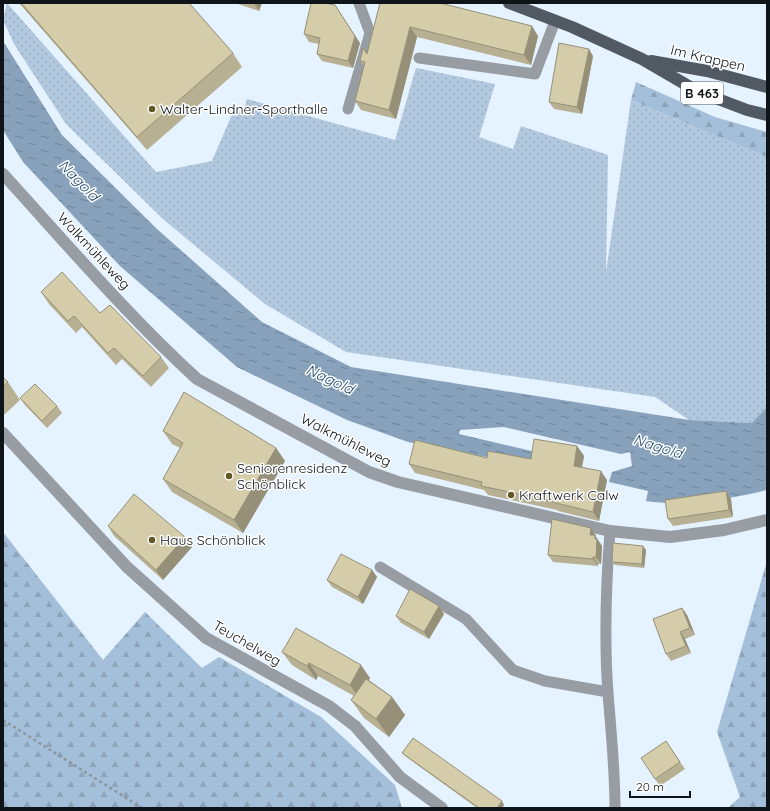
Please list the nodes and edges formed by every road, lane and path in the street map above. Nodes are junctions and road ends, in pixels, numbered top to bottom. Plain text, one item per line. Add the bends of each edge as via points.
1 (359, 3) edge
2 (509, 3) edge
3 (555, 21) junction
4 (419, 58) dead end
5 (642, 59) junction
6 (767, 87) edge
7 (348, 110) dead end
8 (767, 114) edge
9 (3, 174) edge
10 (3, 433) edge
11 (767, 520) edge
12 (610, 531) junction
13 (380, 567) dead end
14 (608, 692) junction
15 (3, 720) edge
16 (142, 808) edge
17 (442, 808) edge
18 (615, 808) edge

1 - 7 lane via 370,33
2 - 3 main road, Im Krappen / B 463
3 - 4 lane via 535,74
3 - 5 main road, Im Krappen / B 463
5 - 6 main road, Im Krappen / B 463 via 707,70
5 - 8 main road, Im Krappen / B 463 via 697,91 747,110
9 - 12 street, Walkmühleweg via 178,362 197,379 368,472 398,482
10 - 17 street, Teuchelweg via 127,567 206,638 329,706 355,726 400,777
11 - 12 street, Walkmühleweg via 724,530 670,537
12 - 14 lane via 607,576
13 - 14 lane via 466,619 513,670 545,681
14 - 18 lane via 615,768
15 - 16 path

